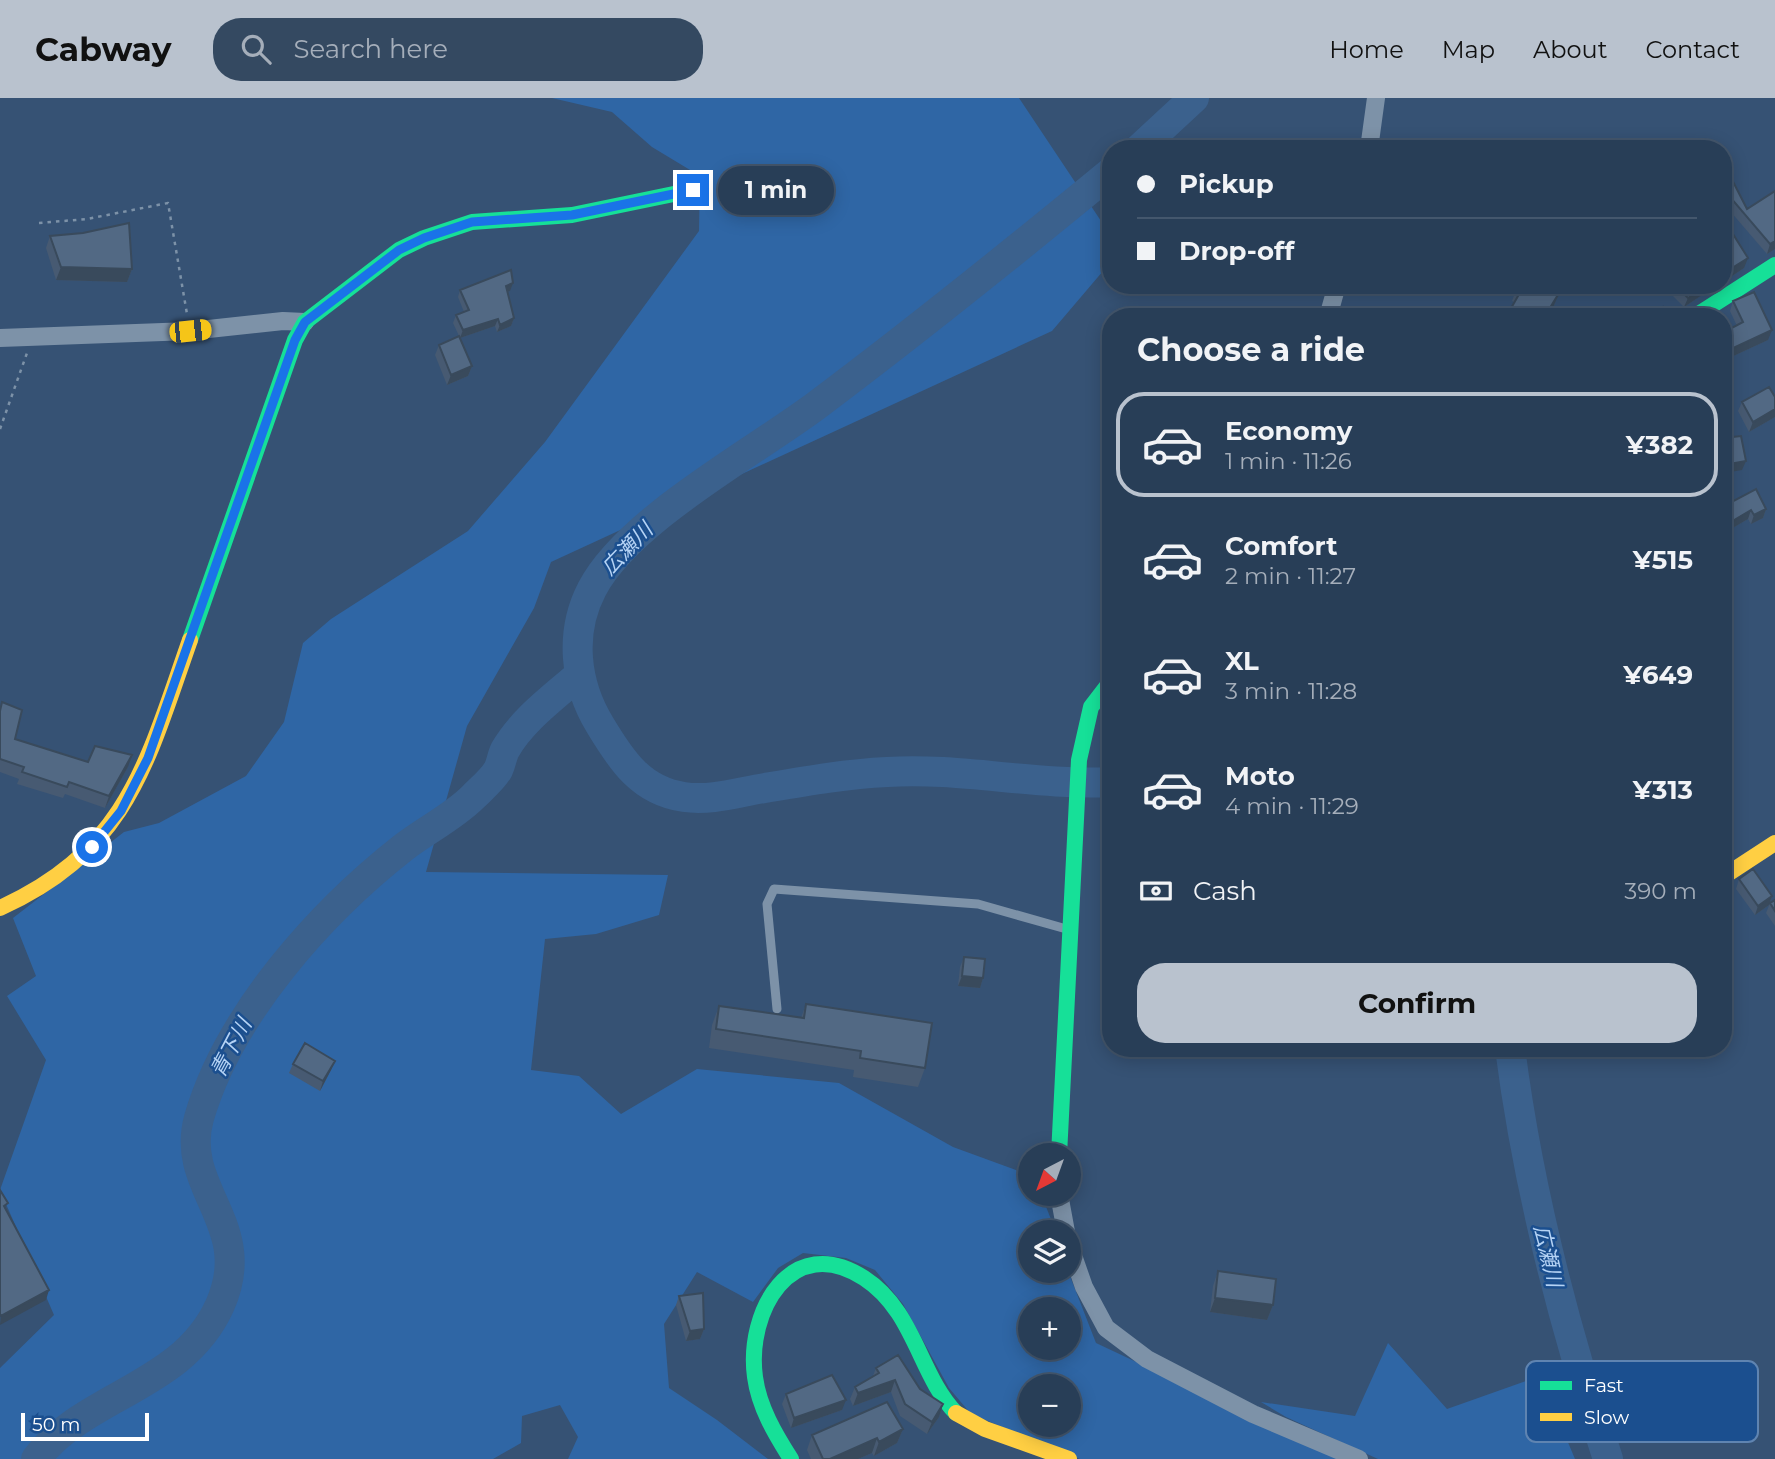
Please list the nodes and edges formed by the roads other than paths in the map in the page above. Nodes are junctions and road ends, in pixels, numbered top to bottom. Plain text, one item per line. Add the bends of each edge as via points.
1 (1376, 98) edge
2 (1370, 140) edge
3 (693, 190) dead end
4 (1775, 265) edge
5 (1732, 293) edge
6 (1730, 294) edge
7 (1708, 308) edge
8 (305, 322) junction
9 (0, 338) edge
10 (1102, 691) edge
11 (1775, 843) edge
12 (1732, 871) edge
13 (0, 908) edge
14 (1071, 930) junction
15 (777, 1009) dead end
16 (1060, 1143) edge
17 (1081, 1278) edge
18 (790, 1459) edge
19 (1069, 1459) edge
20 (1359, 1459) edge

1 - 2 street
3 - 8 street via 572,215 472,222 424,238 399,250
4 - 5 street
6 - 7 street
8 - 9 street
8 - 13 street via 132,794 111,828 73,866 35,894
10 - 14 street via 1084,718
11 - 12 street
14 - 15 lane via 978,904 774,888 767,904
14 - 16 street
17 - 20 street via 1106,1328 1147,1359 1253,1414
18 - 19 street via 763,1410 753,1377 753,1351 762,1314 778,1283 798,1267 820,1263 863,1275 884,1296 925,1358 943,1399 961,1418 1053,1449

